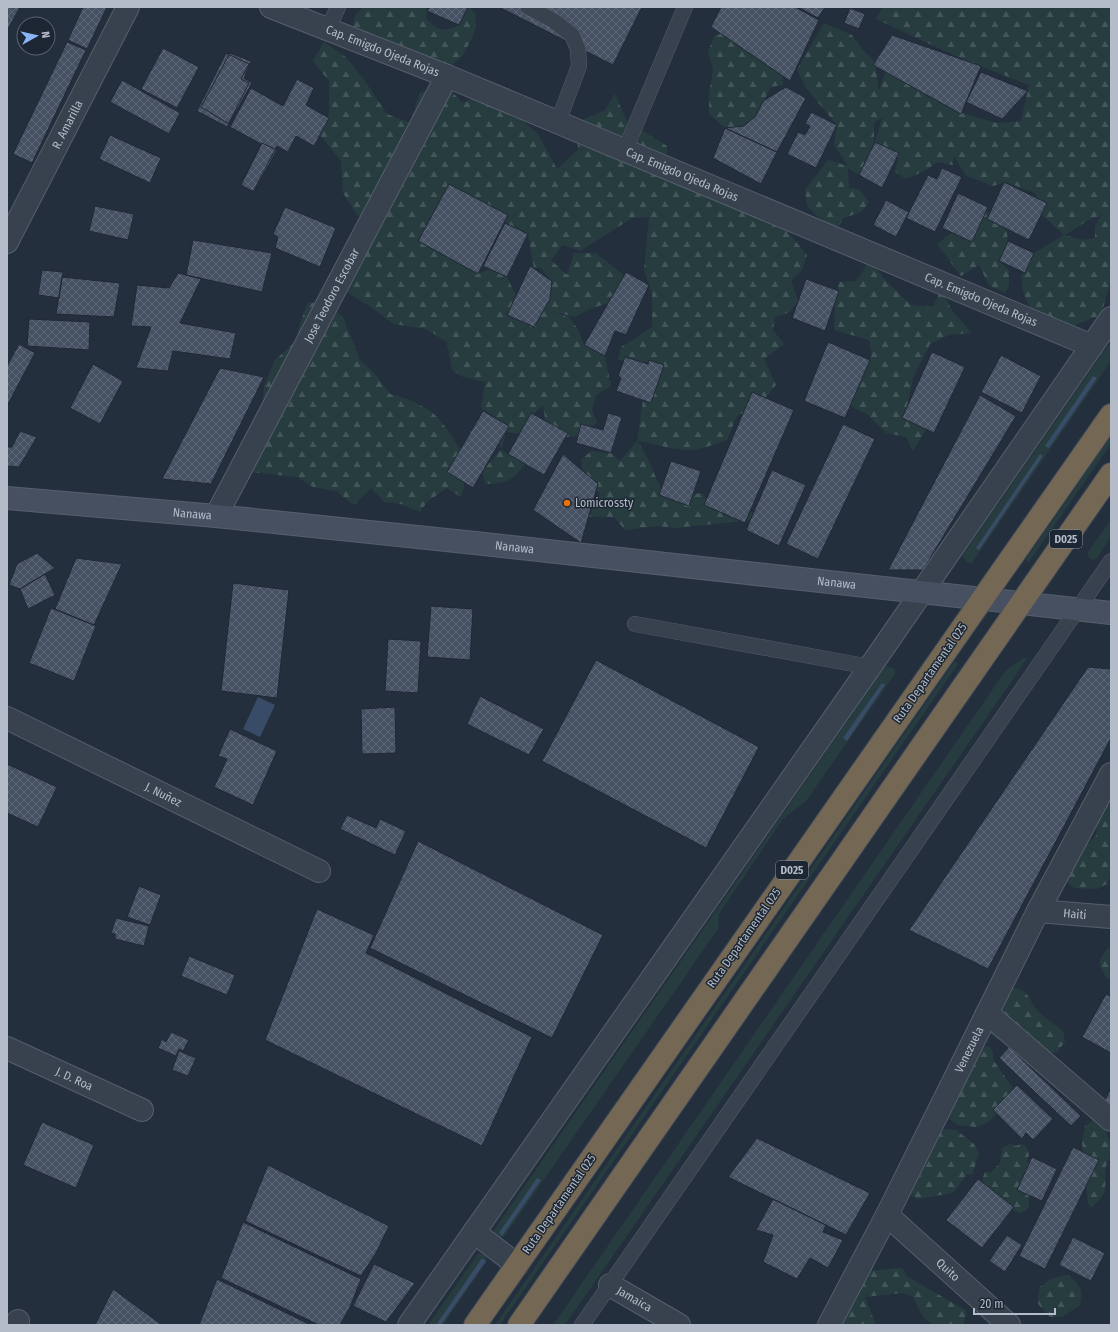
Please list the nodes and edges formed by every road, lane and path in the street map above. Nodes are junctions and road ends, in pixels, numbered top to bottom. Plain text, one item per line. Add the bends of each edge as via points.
1 (128, 7) edge
2 (271, 7) edge
3 (338, 7) edge
4 (528, 7) edge
5 (685, 7) edge
6 (328, 29) junction
7 (447, 76) junction
8 (558, 122) junction
9 (625, 150) junction
10 (7, 242) edge
11 (1111, 318) edge
12 (1092, 346) junction
13 (1111, 415) edge
14 (1111, 474) edge
15 (8, 500) edge
16 (216, 516) junction
17 (1111, 562) edge
18 (923, 592) junction
19 (982, 599) junction
20 (1021, 603) junction
21 (1077, 608) junction
22 (1111, 613) edge
23 (635, 624) dead end
24 (870, 667) junction
25 (7, 718) edge
26 (1111, 774) edge
27 (319, 871) dead end
28 (1038, 911) junction
29 (1111, 917) edge
30 (988, 1013) junction
31 (7, 1048) edge
32 (142, 1110) dead end
33 (1111, 1120) edge
34 (887, 1215) junction
35 (474, 1232) junction
36 (517, 1265) junction
37 (610, 1285) junction
38 (409, 1325) edge
39 (475, 1325) edge
40 (519, 1325) edge
41 (582, 1325) edge
42 (679, 1325) edge
43 (829, 1325) edge
44 (1009, 1325) edge

1 - 10 street, R. Amarilla
2 - 6 street, Cap. Emigdo Ojeda Rojas
3 - 6 lane
4 - 8 lane via 554,21 572,35 578,49 579,66
5 - 9 lane
6 - 7 street, Cap. Emigdo Ojeda Rojas
7 - 8 street, Cap. Emigdo Ojeda Rojas
7 - 16 street, Jose Teodoro Escobar
8 - 9 street, Cap. Emigdo Ojeda Rojas
9 - 12 street, Cap. Emigdo Ojeda Rojas
11 - 12 street
12 - 18 street
13 - 19 highway, Ruta Departamental 025 / D025
14 - 20 highway, D025
15 - 16 street, Nanawa
16 - 18 street, Nanawa
17 - 21 lane
18 - 19 street, Nanawa
18 - 24 street
19 - 20 street, Nanawa
19 - 36 highway, Ruta Departamental 025 / D025
20 - 21 street, Nanawa
20 - 40 highway, D025
21 - 22 street, Nanawa
21 - 37 lane
23 - 24 lane
24 - 35 street
25 - 27 street, J. Nuñez
26 - 28 street, Venezuela
28 - 29 street, Haiti
28 - 30 street, Venezuela
30 - 33 street
30 - 34 street, Venezuela
31 - 32 street, J. D. Roa
34 - 43 street, Venezuela
34 - 44 street, Quito
35 - 36 street
35 - 38 street
36 - 39 highway, Ruta Departamental 025 / D025
37 - 41 lane
37 - 42 street, Jamaica

